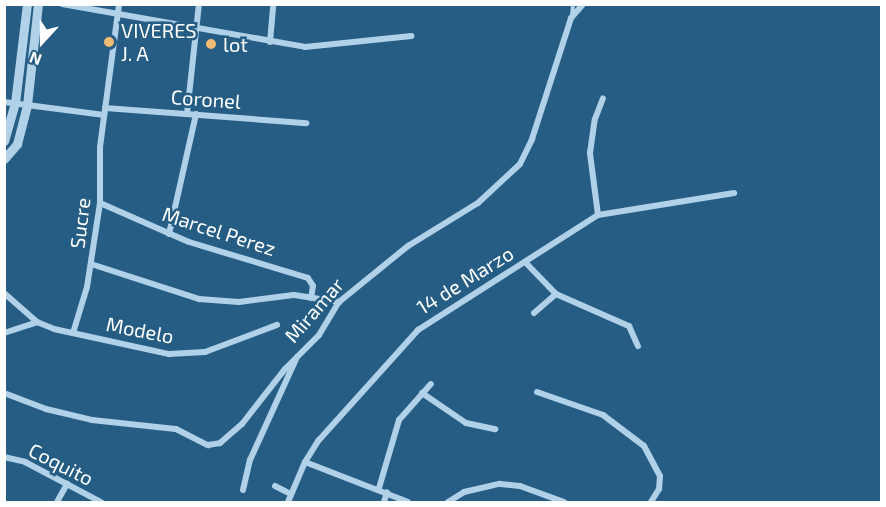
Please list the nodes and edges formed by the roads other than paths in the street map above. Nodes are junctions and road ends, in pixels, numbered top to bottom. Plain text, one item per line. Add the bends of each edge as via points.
1 (27, 4) edge
2 (38, 4) edge
3 (62, 4) edge
4 (118, 4) edge
5 (573, 4) edge
6 (583, 4) edge
7 (198, 5) edge
8 (273, 5) edge
9 (117, 13) junction
10 (571, 18) junction
11 (197, 28) junction
12 (411, 36) dead end
13 (270, 42) junction
14 (603, 98) dead end
15 (4, 102) edge
16 (15, 103) junction
17 (27, 105) junction
18 (104, 111) junction
19 (188, 114) junction
20 (196, 114) junction
21 (306, 123) dead end
22 (4, 141) edge
23 (4, 159) edge
24 (734, 193) dead end
25 (100, 203) junction
26 (598, 215) junction
27 (169, 234) junction
28 (525, 262) junction
29 (91, 264) junction
30 (4, 292) edge
31 (556, 294) junction
32 (310, 298) junction
33 (339, 302) junction
34 (534, 313) dead end
35 (37, 322) junction
36 (277, 325) dead end
37 (4, 333) edge
38 (73, 333) junction
39 (638, 346) dead end
40 (298, 354) junction
41 (431, 384) dead end
42 (537, 392) dead end
43 (4, 393) edge
44 (422, 393) junction
45 (495, 429) dead end
46 (4, 457) edge
47 (305, 462) junction
48 (67, 484) junction
49 (275, 486) dead end
50 (379, 488) junction
51 (243, 490) dead end
52 (387, 492) junction
53 (291, 494) junction
54 (57, 502) edge
55 (101, 502) edge
56 (288, 502) edge
57 (384, 502) edge
58 (408, 502) edge
59 (448, 502) edge
60 (564, 502) edge
61 (651, 502) edge

1 - 16 street
2 - 17 street
3 - 9 street
4 - 9 street, Sucre
5 - 10 lane
6 - 10 street, Miramar
7 - 11 street
8 - 13 street
9 - 11 street
9 - 18 street, Sucre
10 - 33 street, Miramar via 532,139 520,164 478,203 408,246
11 - 13 street
11 - 19 street
12 - 13 street via 350,40 322,47
14 - 26 street via 590,153
15 - 16 street, Coronel
16 - 17 street, Coronel
16 - 22 street
17 - 18 street, Coronel
17 - 23 street via 17,144
18 - 19 street, Coronel
18 - 25 street, Sucre
19 - 20 street, Coronel
20 - 21 street, Coronel
20 - 27 street
24 - 26 street, 14 de Marzo
25 - 27 street, Marcel Perez
25 - 29 street, Sucre
26 - 28 street, 14 de Marzo
27 - 32 street, Marcel Perez via 308,278 313,286
28 - 31 street
28 - 47 street, 14 de Marzo via 418,330 319,440
29 - 32 street, Sucre via 200,299 238,302 294,295
29 - 38 street
30 - 35 street, Modelo
31 - 34 street
31 - 39 street via 629,326
32 - 33 street, Sucre
33 - 40 street, Miramar via 319,335
35 - 37 street
35 - 38 street, Modelo
36 - 38 street, Modelo via 234,343 188,355
40 - 43 street, Miramar via 242,424 215,446 176,429 92,420 29,405
40 - 51 street via 250,460
41 - 44 street
42 - 61 street via 603,415 644,446 660,476 659,489
44 - 45 street via 466,423
44 - 50 street via 399,420
46 - 48 street, Coquito via 25,462
47 - 50 street
47 - 53 street, 14 de Marzo
48 - 54 street
48 - 55 street, Coquito
49 - 53 street
50 - 52 street
52 - 57 street
52 - 58 street
53 - 56 street, 14 de Marzo
59 - 60 street via 464,492 500,484 520,486

